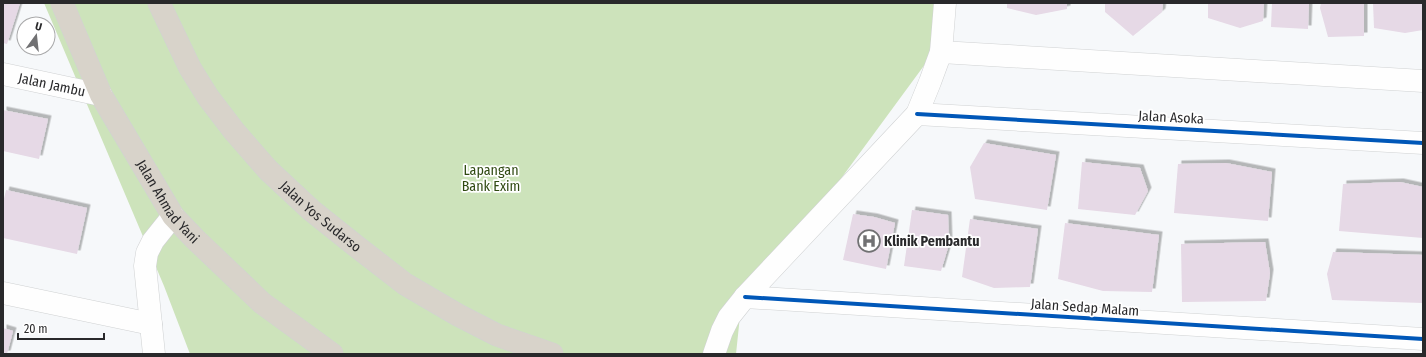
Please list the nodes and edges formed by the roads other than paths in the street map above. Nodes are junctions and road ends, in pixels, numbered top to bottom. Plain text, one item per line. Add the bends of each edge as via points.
1 (62, 3) edge
2 (159, 3) edge
3 (945, 3) edge
4 (941, 52) junction
5 (3, 74) edge
6 (1423, 81) edge
7 (101, 95) junction
8 (917, 114) junction
9 (1423, 143) edge
10 (174, 216) junction
11 (3, 293) edge
12 (745, 297) junction
13 (151, 324) junction
14 (1423, 339) edge
15 (154, 354) edge
16 (332, 354) edge
17 (552, 354) edge
18 (714, 354) edge

1 - 7 highway, Jalan Ahmad Yani
2 - 17 highway, Jalan Yos Sudarso via 190,68 208,97 268,170 311,210 405,284 497,335
3 - 4 street
4 - 6 street
4 - 8 street
5 - 7 street, Jalan Jambu
7 - 10 highway, Jalan Ahmad Yani
8 - 9 street, Jalan Asoka
8 - 12 street
10 - 13 street via 147,253 145,266
10 - 16 highway, Jalan Ahmad Yani via 194,239 262,303
11 - 13 street
12 - 14 street, Jalan Sedap Malam
12 - 18 street via 729,317
13 - 15 street

